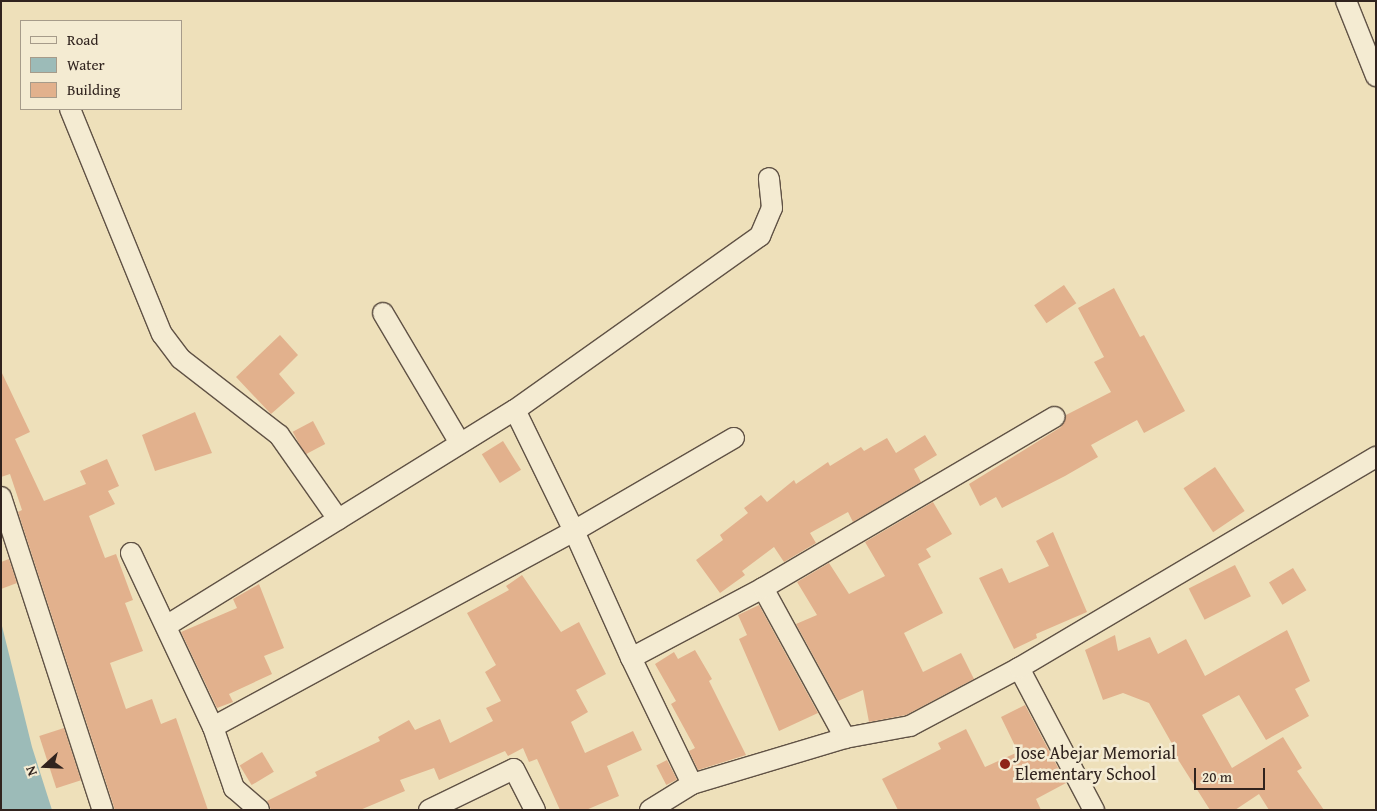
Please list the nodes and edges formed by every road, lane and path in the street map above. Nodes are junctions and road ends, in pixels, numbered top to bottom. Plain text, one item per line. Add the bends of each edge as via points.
1 (1346, 1) edge
2 (1376, 76) edge
3 (70, 110) edge
4 (769, 178) dead end
5 (383, 313) dead end
6 (515, 410) junction
7 (1055, 417) dead end
8 (734, 438) dead end
9 (460, 444) junction
10 (1376, 458) edge
11 (1, 497) edge
12 (338, 519) junction
13 (574, 531) junction
14 (131, 553) dead end
15 (763, 588) junction
16 (166, 626) junction
17 (631, 658) junction
18 (1020, 668) junction
19 (213, 727) junction
20 (845, 738) junction
21 (692, 784) junction
22 (103, 810) edge
23 (259, 810) edge
24 (429, 810) edge
25 (535, 810) edge
26 (650, 810) edge
27 (1094, 810) edge

1 - 2 street
3 - 12 street via 162,334 180,359 279,435
4 - 6 street via 772,208 760,236
5 - 9 street
6 - 9 street
6 - 13 street
7 - 15 street
8 - 13 street
9 - 12 street
10 - 18 street
11 - 22 street
12 - 16 street
13 - 17 street
13 - 19 street
14 - 16 street
15 - 17 street
15 - 20 street
16 - 19 street
17 - 21 street
18 - 20 street via 910,726
18 - 27 street
19 - 23 street via 234,788
20 - 21 street
21 - 26 street
24 - 25 street via 514,769

